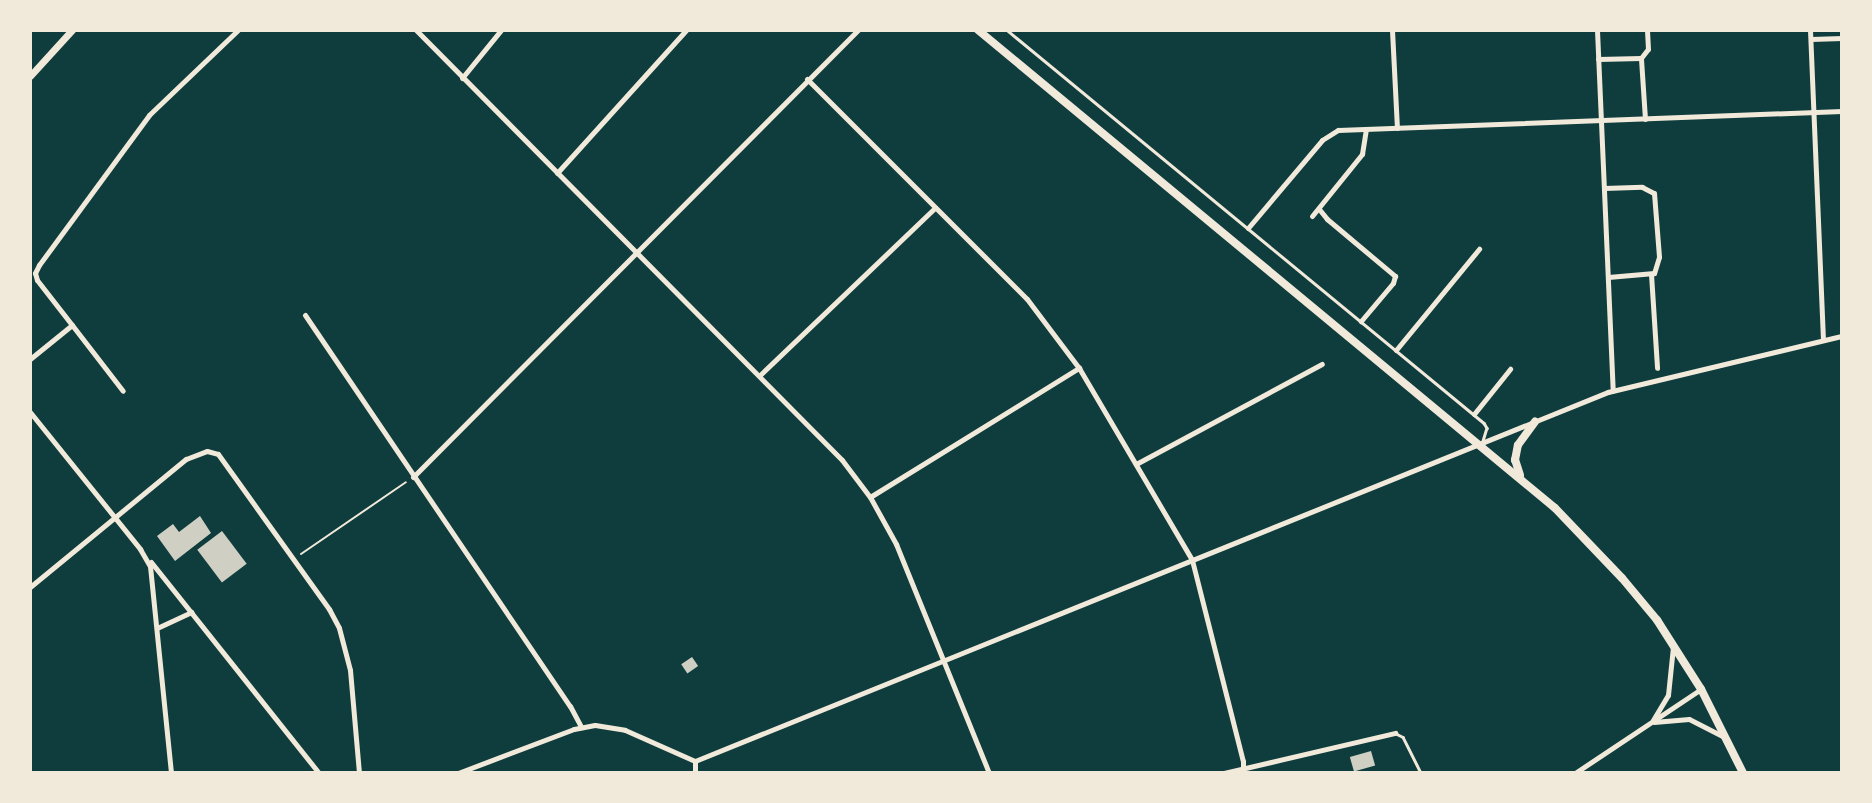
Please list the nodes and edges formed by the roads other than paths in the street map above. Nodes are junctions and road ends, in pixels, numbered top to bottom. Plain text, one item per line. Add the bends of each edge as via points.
1 (72, 30) edge
2 (238, 30) edge
3 (416, 30) edge
4 (501, 30) edge
5 (686, 30) edge
6 (858, 30) edge
7 (978, 30) edge
8 (1007, 30) edge
9 (1392, 30) edge
10 (1597, 30) edge
11 (1647, 30) edge
12 (1810, 30) edge
13 (1842, 38) edge
14 (1811, 39) junction
15 (1641, 58) junction
16 (1598, 59) junction
17 (30, 76) edge
18 (462, 78) junction
19 (807, 79) junction
20 (1842, 111) edge
21 (1814, 112) junction
22 (1644, 118) junction
23 (1601, 120) junction
24 (1397, 128) junction
25 (1366, 129) junction
26 (557, 173) junction
27 (1604, 188) junction
28 (936, 208) junction
29 (1319, 209) junction
30 (1312, 216) dead end
31 (1248, 228) junction
32 (1479, 249) dead end
33 (637, 252) junction
34 (1651, 274) junction
35 (1608, 277) junction
36 (305, 316) dead end
37 (1361, 321) junction
38 (72, 325) junction
39 (1842, 336) edge
40 (1823, 339) junction
41 (1396, 350) junction
42 (30, 359) edge
43 (1322, 364) dead end
44 (1657, 368) dead end
45 (1079, 369) junction
46 (1510, 369) dead end
47 (760, 375) junction
48 (123, 391) dead end
49 (1613, 391) junction
50 (30, 412) edge
51 (1474, 414) junction
52 (1535, 422) junction
53 (1481, 445) junction
54 (1136, 464) junction
55 (413, 477) junction
56 (1529, 485) junction
57 (870, 497) junction
58 (113, 516) junction
59 (140, 549) junction
60 (1192, 560) junction
61 (30, 587) edge
62 (191, 612) junction
63 (157, 628) junction
64 (1674, 643) junction
65 (944, 662) junction
66 (1702, 689) junction
67 (1651, 723) junction
68 (581, 727) junction
69 (1395, 733) joint
70 (1727, 739) junction
71 (695, 761) junction
72 (1243, 771) edge
73 (171, 773) edge
74 (319, 773) edge
75 (359, 773) edge
76 (457, 773) edge
77 (695, 773) edge
78 (989, 773) edge
79 (1224, 773) edge
80 (1420, 773) edge
81 (1574, 773) edge
82 (1743, 773) edge

1 - 17 main road
2 - 38 street via 149,116 37,269 37,280
3 - 18 street
4 - 18 street
5 - 26 street
6 - 19 street
7 - 53 main road
8 - 31 lane
9 - 24 street
10 - 16 street
11 - 15 street via 1648,49
12 - 14 street
13 - 14 street
14 - 21 street
15 - 16 street
15 - 22 street
16 - 23 street
18 - 26 street
19 - 28 street
19 - 33 street
20 - 21 street
21 - 22 street
21 - 40 street
22 - 23 street
23 - 24 street
23 - 27 street
24 - 25 street
25 - 29 street via 1364,152
25 - 31 street via 1328,134
26 - 33 street
27 - 34 street via 1642,187 1654,193 1659,262
27 - 35 street
28 - 45 street via 1027,299
28 - 47 street
29 - 30 street
29 - 37 street via 1395,276
31 - 37 lane
32 - 41 street
33 - 47 street
33 - 55 street
34 - 35 street
34 - 44 street
35 - 49 street
36 - 55 street
37 - 41 lane
38 - 42 street
38 - 48 street
39 - 40 street
40 - 49 street
41 - 51 lane
43 - 54 street
45 - 54 street
45 - 57 street
46 - 51 street
47 - 57 street via 834,450
49 - 52 street
50 - 58 street
51 - 53 lane via 1487,427
52 - 53 street
52 - 56 main road via 1523,435 1516,454 1518,472
53 - 56 main road
53 - 60 street
54 - 60 street
55 - 68 street
56 - 64 main road via 1622,578
57 - 65 street via 897,544
58 - 59 street
58 - 61 street
58 - 75 street via 186,458 207,450 224,460 329,609 343,638
59 - 62 street
59 - 63 street via 150,566
60 - 65 street
60 - 72 street
62 - 63 street
62 - 74 street
63 - 73 street
64 - 66 main road
64 - 67 street via 1668,695
65 - 71 street
65 - 78 street
66 - 67 street
66 - 70 main road
67 - 70 street via 1689,719
67 - 81 street
68 - 71 street via 615,727
68 - 76 street
69 - 72 street
69 - 80 lane via 1402,734
70 - 82 main road
71 - 77 street
72 - 79 street

